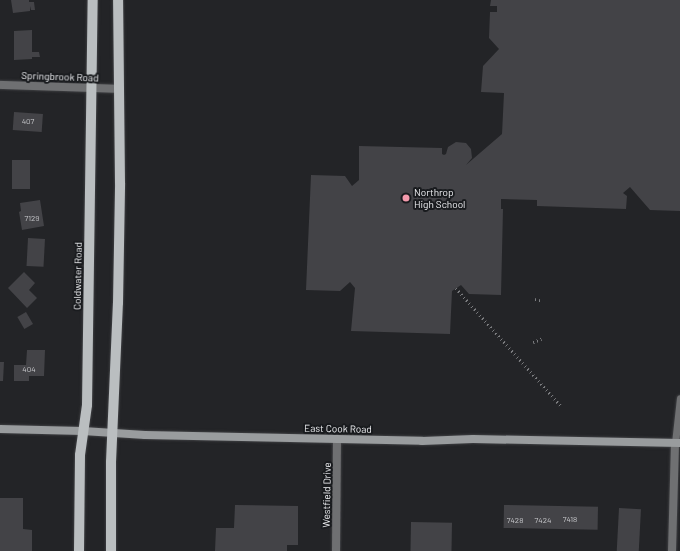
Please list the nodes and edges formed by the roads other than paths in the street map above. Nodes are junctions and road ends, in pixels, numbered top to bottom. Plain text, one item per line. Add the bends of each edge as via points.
1 (93, 0) edge
2 (118, 0) edge
3 (0, 86) edge
4 (90, 88) junction
5 (119, 89) junction
6 (680, 398) edge
7 (0, 429) edge
8 (83, 431) junction
9 (112, 432) junction
10 (337, 438) junction
11 (677, 443) edge
12 (79, 551) edge
13 (111, 551) edge
14 (336, 551) edge
15 (672, 551) edge

1 - 4 main road, Coldwater Road
2 - 5 main road
3 - 4 street, Springbrook Road
4 - 5 street, Springbrook Road
4 - 8 main road, Coldwater Road via 88,397
5 - 9 main road via 118,304
6 - 11 lane
7 - 8 main road, East Cook Road
8 - 9 main road, East Cook Road
8 - 12 main road, Coldwater Road via 80,456
9 - 10 main road, East Cook Road
9 - 13 main road
10 - 11 main road, East Cook Road
10 - 14 street, Westfield Drive
11 - 15 street

